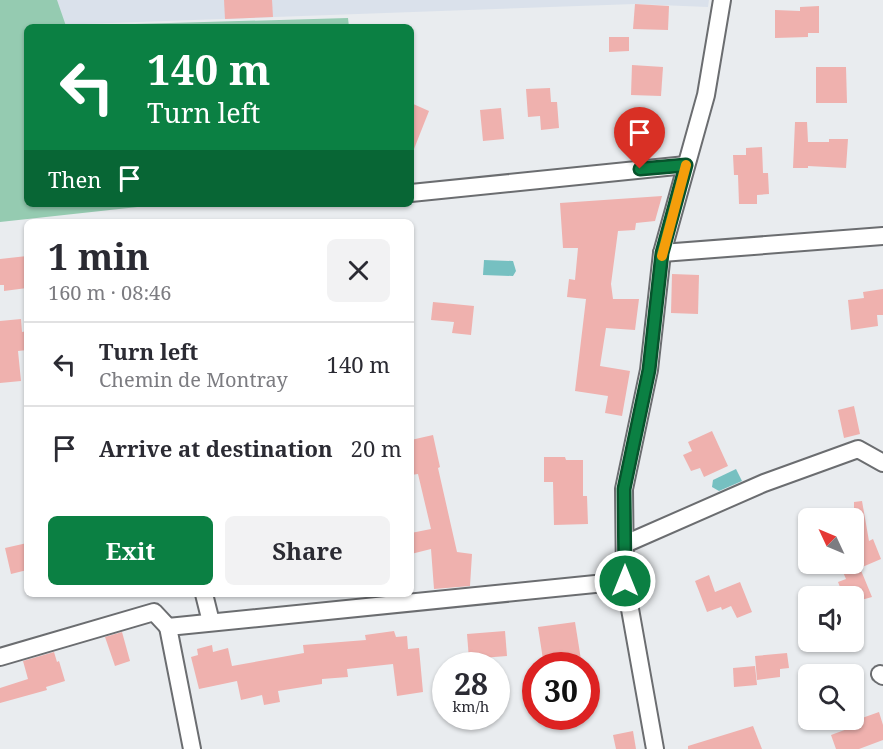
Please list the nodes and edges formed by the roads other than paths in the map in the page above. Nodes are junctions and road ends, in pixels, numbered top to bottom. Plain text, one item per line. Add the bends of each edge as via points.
1 (722, 0) edge
2 (686, 165) junction
3 (414, 193) edge
4 (883, 236) edge
5 (662, 253) junction
6 (883, 463) edge
7 (625, 544) junction
8 (625, 581) junction
9 (205, 597) edge
10 (212, 622) junction
11 (168, 627) junction
12 (0, 657) edge
13 (192, 749) edge
14 (655, 749) edge

1 - 2 street via 706,95
2 - 3 street
2 - 5 street
4 - 5 street
5 - 7 street via 649,370 624,489
6 - 7 street via 858,449 764,483
7 - 8 street
8 - 10 street
8 - 14 street
9 - 10 street
10 - 11 street
11 - 12 street via 154,612
11 - 13 street

